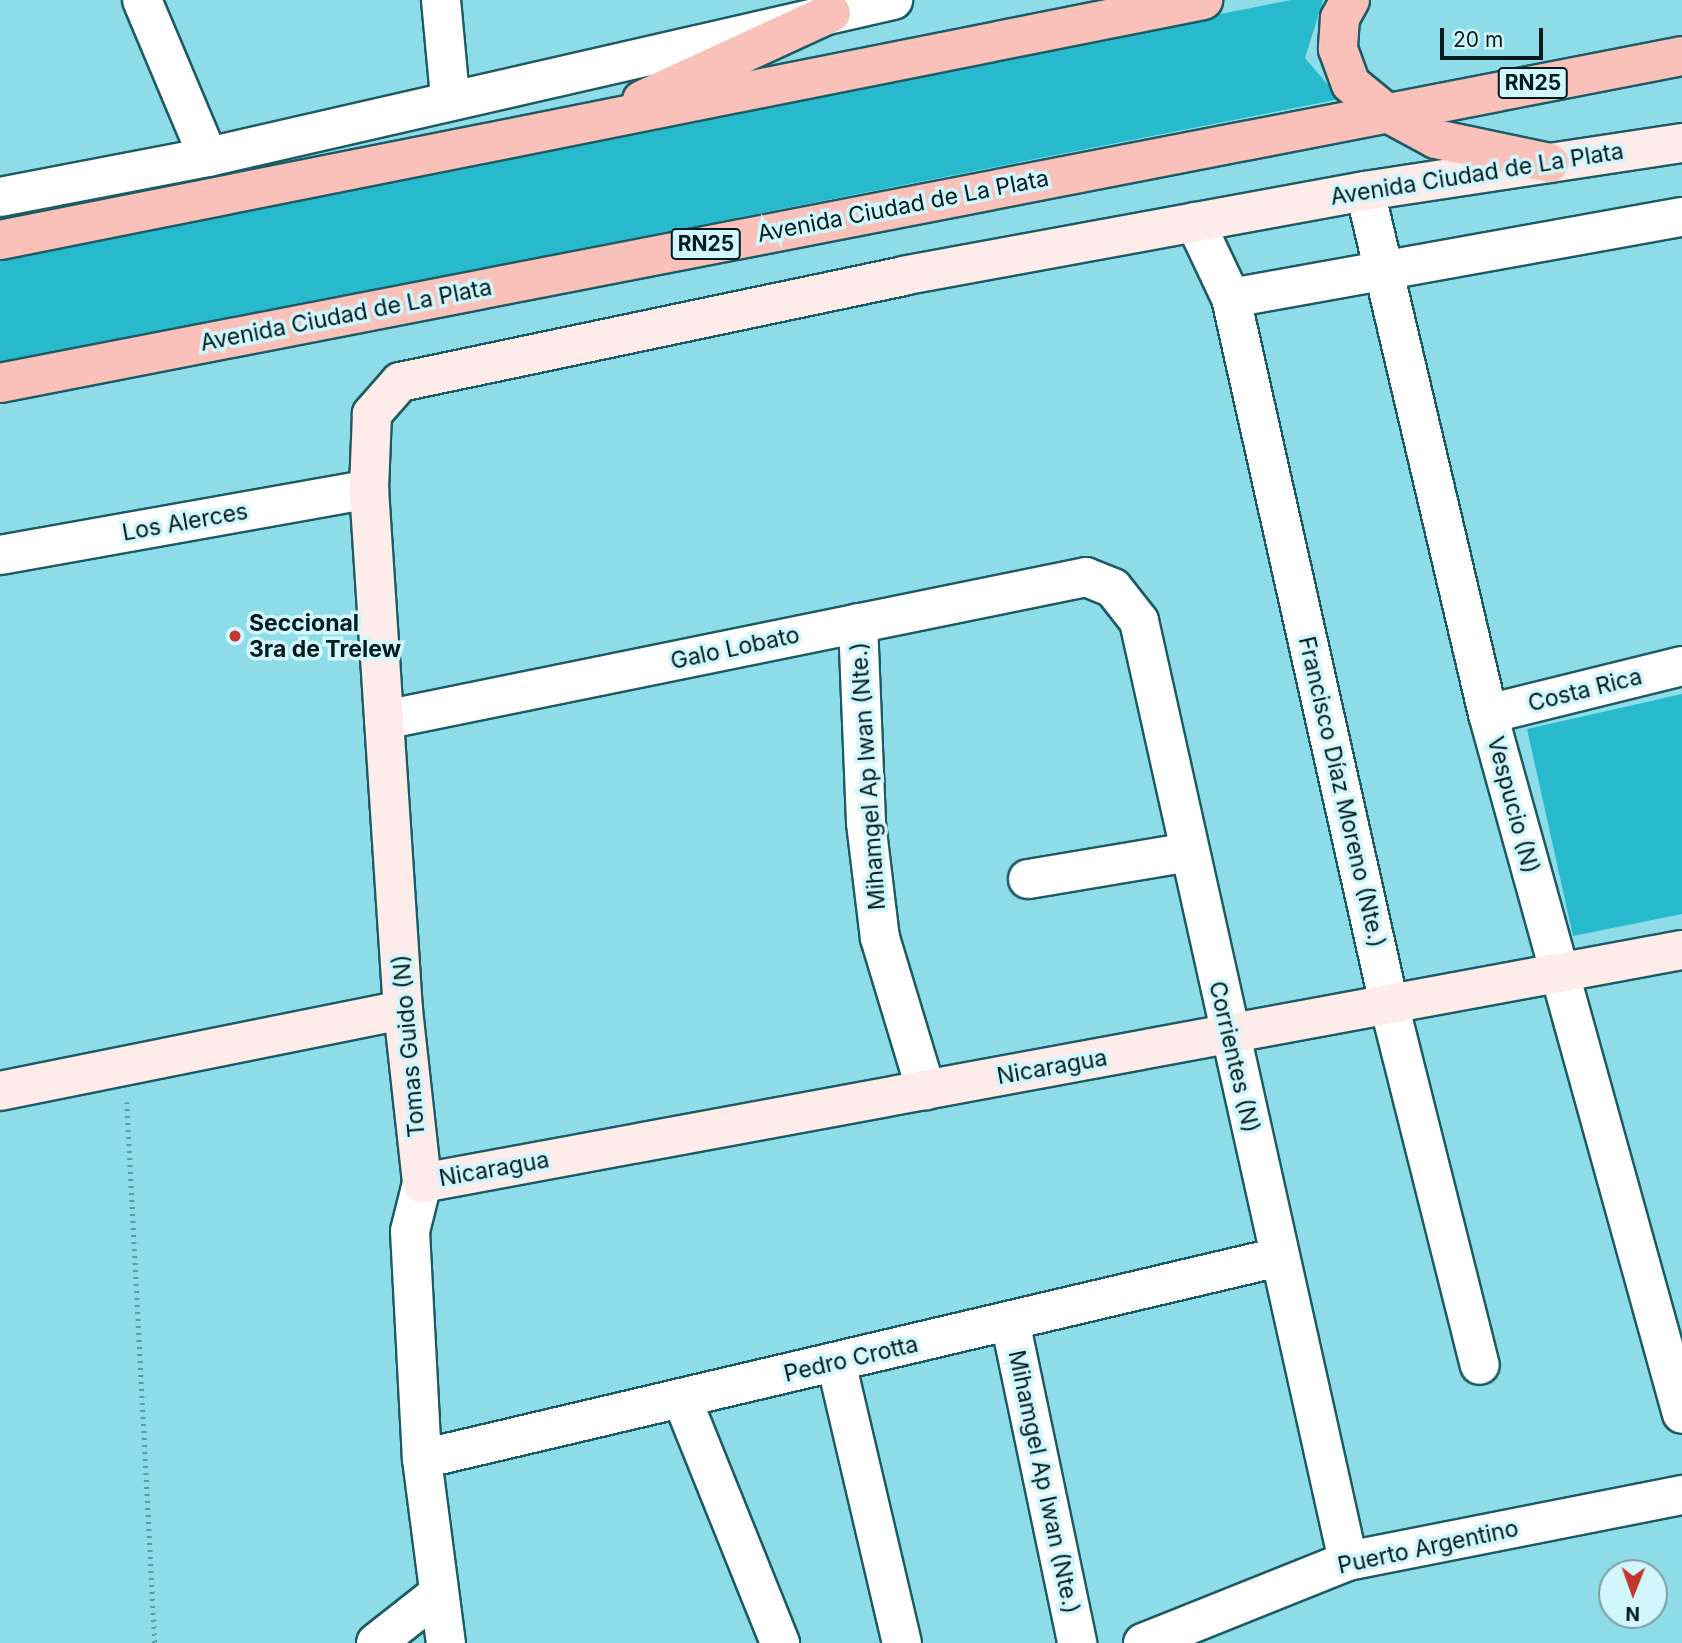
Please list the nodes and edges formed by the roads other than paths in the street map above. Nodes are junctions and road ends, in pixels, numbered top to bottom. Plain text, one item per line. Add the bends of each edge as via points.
1 (142, 0) edge
2 (441, 0) edge
3 (893, 0) edge
4 (1203, 0) edge
5 (1350, 0) edge
6 (831, 13) junction
7 (1682, 55) edge
8 (450, 97) junction
9 (1384, 111) junction
10 (580, 128) junction
11 (1682, 143) edge
12 (208, 157) junction
13 (1550, 163) junction
14 (1365, 191) junction
15 (0, 197) edge
16 (1682, 216) edge
17 (1195, 222) junction
18 (0, 240) edge
19 (1386, 270) junction
20 (1231, 298) junction
21 (9, 383) edge
22 (369, 489) junction
23 (0, 555) edge
24 (1086, 577) joint
25 (858, 623) junction
26 (1682, 666) edge
27 (1488, 714) junction
28 (384, 720) junction
29 (1189, 852) junction
30 (1028, 879) dead end
31 (1682, 950) edge
32 (1559, 973) junction
33 (1389, 1004) junction
34 (403, 1010) junction
35 (1229, 1034) junction
36 (926, 1090) junction
37 (0, 1091) edge
38 (422, 1183) junction
39 (1279, 1257) junction
40 (1010, 1321) junction
41 (836, 1362) junction
42 (1480, 1365) dead end
43 (682, 1399) junction
44 (1682, 1414) edge
45 (422, 1460) junction
46 (1682, 1495) edge
47 (1348, 1561) junction
48 (438, 1594) junction
49 (376, 1643) edge
50 (446, 1643) edge
51 (780, 1643) edge
52 (902, 1643) edge
53 (1077, 1643) edge
54 (1143, 1643) edge

1 - 12 street
2 - 8 street
3 - 6 street
4 - 10 highway
5 - 9 highway via 1340,18 1338,49 1352,84
6 - 8 street
6 - 10 highway
7 - 9 highway, Avenida Ciudad de La Plata / RN25
8 - 12 street
9 - 13 highway via 1436,139
9 - 21 highway, Avenida Ciudad de La Plata / RN25
10 - 18 highway
11 - 13 street, Avenida Ciudad de La Plata
12 - 15 street
13 - 14 street, Avenida Ciudad de La Plata
14 - 17 street, Avenida Ciudad de La Plata
14 - 19 street, Vespucio (N)
16 - 19 street
17 - 20 street, Francisco Díaz Moreno (Nte.)
17 - 22 street, Avenida Ciudad de La Plata via 400,382 372,414
19 - 20 street
19 - 27 street, Vespucio (N)
20 - 33 street, Francisco Díaz Moreno (Nte.)
22 - 23 street, Los Alerces
22 - 28 street, Tomas Guido (N)
24 - 25 street, Galo Lobato
24 - 29 street, Corrientes (N) via 1113,588 1139,621
25 - 28 street, Galo Lobato
25 - 36 street, Mihamgel Ap Iwan (Nte.) via 866,823 880,938
26 - 27 street, Costa Rica
27 - 32 street, Vespucio (N)
28 - 34 street, Tomas Guido (N)
29 - 30 street
29 - 35 street, Corrientes (N)
31 - 32 street, Nicaragua
32 - 33 street, Nicaragua
32 - 44 street, Vespucio (N)
33 - 35 street, Nicaragua
33 - 42 street, Francisco Díaz Moreno (Nte.)
34 - 37 street
34 - 38 street, Tomas Guido (N)
35 - 36 street, Nicaragua
35 - 39 street, Corrientes (N)
36 - 38 street, Nicaragua
38 - 45 street, Tomas Guido (N) via 410,1231
39 - 40 street, Pedro Crotta
39 - 47 street, Corrientes (N)
40 - 41 street, Pedro Crotta
40 - 53 street, Mihamgel Ap Iwan (Nte.)
41 - 43 street, Pedro Crotta
41 - 52 street
43 - 45 street, Pedro Crotta
43 - 51 street
45 - 48 street, Tomas Guido (N)
46 - 47 street, Puerto Argentino
47 - 54 street, Puerto Argentino
48 - 49 street
48 - 50 street, Tomas Guido (N)

